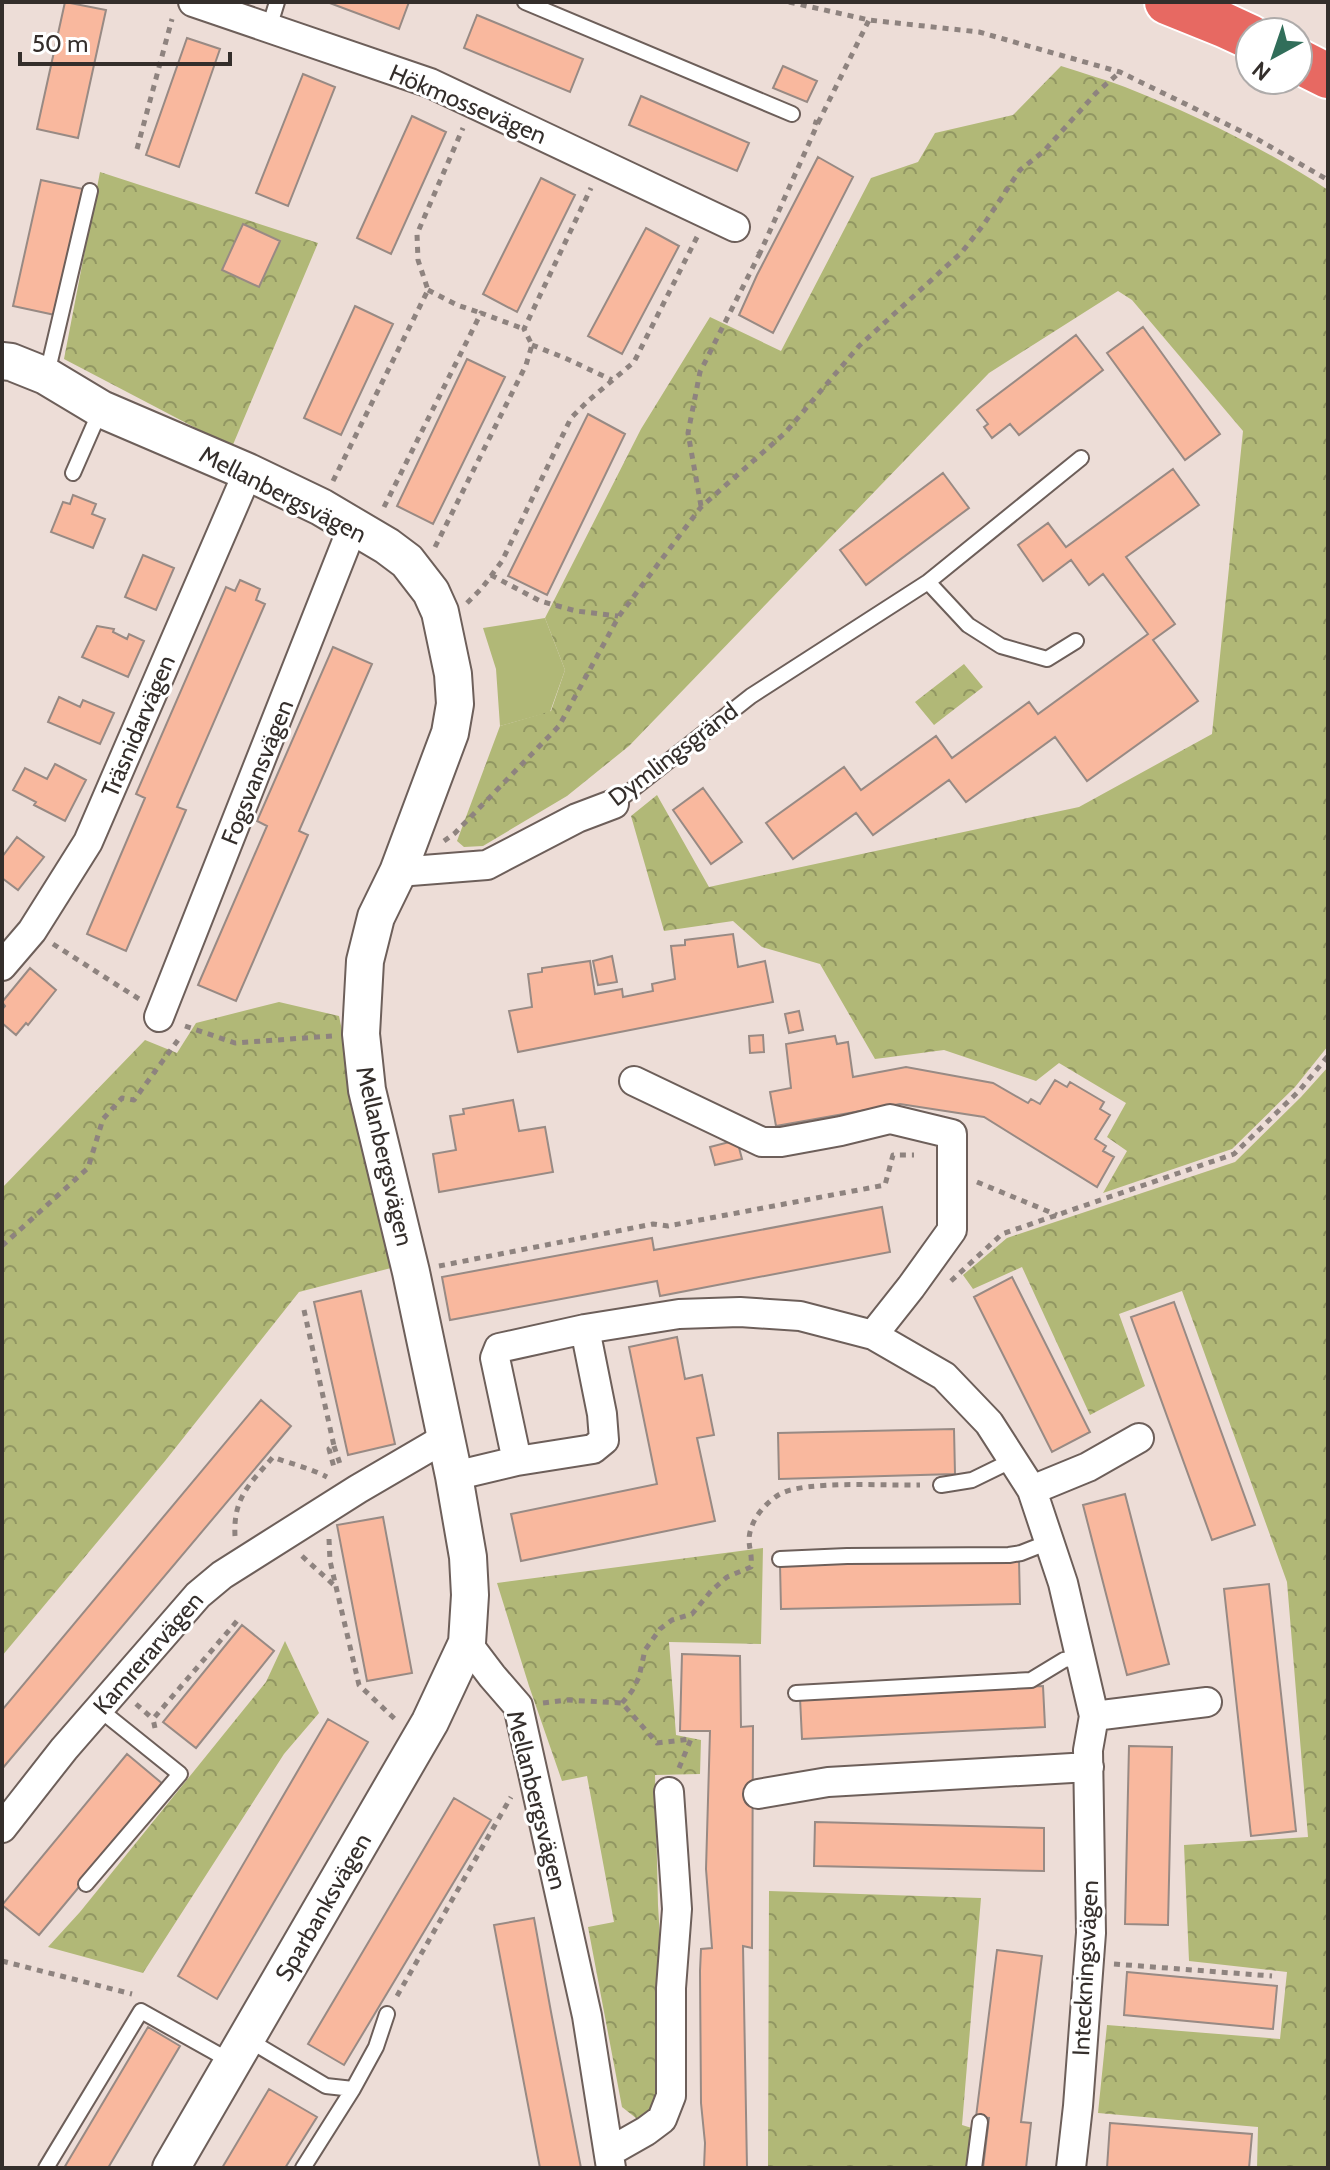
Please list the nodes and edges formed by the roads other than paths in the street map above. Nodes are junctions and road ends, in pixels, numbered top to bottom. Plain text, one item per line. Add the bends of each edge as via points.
1 (525, 2) edge
2 (1167, 2) edge
3 (183, 9) edge
4 (273, 15) edge
5 (1234, 30) edge
6 (792, 114) road end
7 (90, 191) dead end
8 (735, 227) road end
9 (2, 361) edge
10 (46, 376) junction
11 (101, 409) junction
12 (1081, 458) dead end
13 (248, 472) junction
14 (73, 473) dead end
15 (361, 531) junction
16 (928, 582) junction
17 (1076, 641) dead end
18 (614, 804) joint
19 (398, 872) junction
20 (2, 966) edge
21 (159, 1017) road end
22 (634, 1081) dead end
23 (585, 1329) junction
24 (873, 1335) junction
25 (447, 1437) junction
26 (1139, 1438) dead end
27 (1013, 1460) junction
28 (517, 1461) junction
29 (454, 1476) junction
30 (941, 1485) road end
31 (1032, 1490) junction
32 (1049, 1542) junction
33 (780, 1559) dead end
34 (467, 1643) junction
35 (1081, 1657) junction
36 (796, 1693) dead end
37 (1207, 1702) dead end
38 (99, 1709) junction
39 (1094, 1716) junction
40 (1089, 1767) junction
41 (669, 1792) road end
42 (758, 1794) dead end
43 (2, 1828) edge
44 (86, 1884) dead end
45 (387, 2014) road end
46 (239, 2050) junction
47 (353, 2089) junction
48 (980, 2122) dead end
49 (610, 2160) edge
50 (46, 2168) edge
51 (171, 2168) edge
52 (303, 2168) edge
53 (974, 2168) edge
54 (1071, 2168) edge

1 - 6 lane
2 - 5 highway
3 - 4 street, Hökmossevägen
4 - 8 street, Hökmossevägen
7 - 10 lane
9 - 10 street, Mellanbergsvägen
10 - 11 street, Mellanbergsvägen
11 - 13 street, Mellanbergsvägen
11 - 14 lane
12 - 16 lane, Dymlingsgränd
13 - 15 street, Mellanbergsvägen
13 - 20 street, Träsnidarvägen via 88,842 32,931
15 - 19 street, Mellanbergsvägen via 407,561 420,577 440,612 453,674 450,733
15 - 21 street, Fogsvansvägen
16 - 17 lane via 968,625 1001,646 1047,659
16 - 18 lane, Dymlingsgränd via 751,696
18 - 19 street, Dymlingsgränd via 487,865
19 - 25 street, Mellanbergsvägen via 376,917 365,961 361,1034 367,1090
22 - 24 street via 762,1142 890,1119 952,1134 952,1230
23 - 24 street, Inteckningsvägen via 679,1314 740,1312 800,1316
23 - 28 street via 604,1440 593,1449
23 - 28 street, Inteckningsvägen via 499,1348 495,1358
24 - 27 street, Inteckningsvägen via 944,1376 989,1423
25 - 29 street, Mellanbergsvägen
25 - 38 street, Kamrerarvägen via 222,1575 198,1595
26 - 31 street
27 - 30 lane via 972,1480
27 - 31 street, Inteckningsvägen
28 - 29 street
29 - 34 street, Mellanbergsvägen via 468,1557
31 - 32 street, Inteckningsvägen
32 - 33 lane via 1009,1555
32 - 35 street, Inteckningsvägen
34 - 46 street, Sparbanksvägen via 419,1742
34 - 49 street, Mellanbergsvägen via 518,1706 587,2016
35 - 36 lane via 1064,1660 1031,1680
35 - 39 street, Inteckningsvägen
37 - 39 street
38 - 43 street, Kamrerarvägen
38 - 44 lane via 180,1774
39 - 40 street, Inteckningsvägen
40 - 42 street via 828,1782
40 - 54 street, Inteckningsvägen via 1091,1933
41 - 49 street, Mellanbergsvägen via 677,1909 671,2096 662,2119
45 - 47 lane
46 - 47 lane via 326,2086
46 - 50 lane via 141,2011
46 - 51 street, Sparbanksvägen
47 - 52 lane
48 - 53 lane

